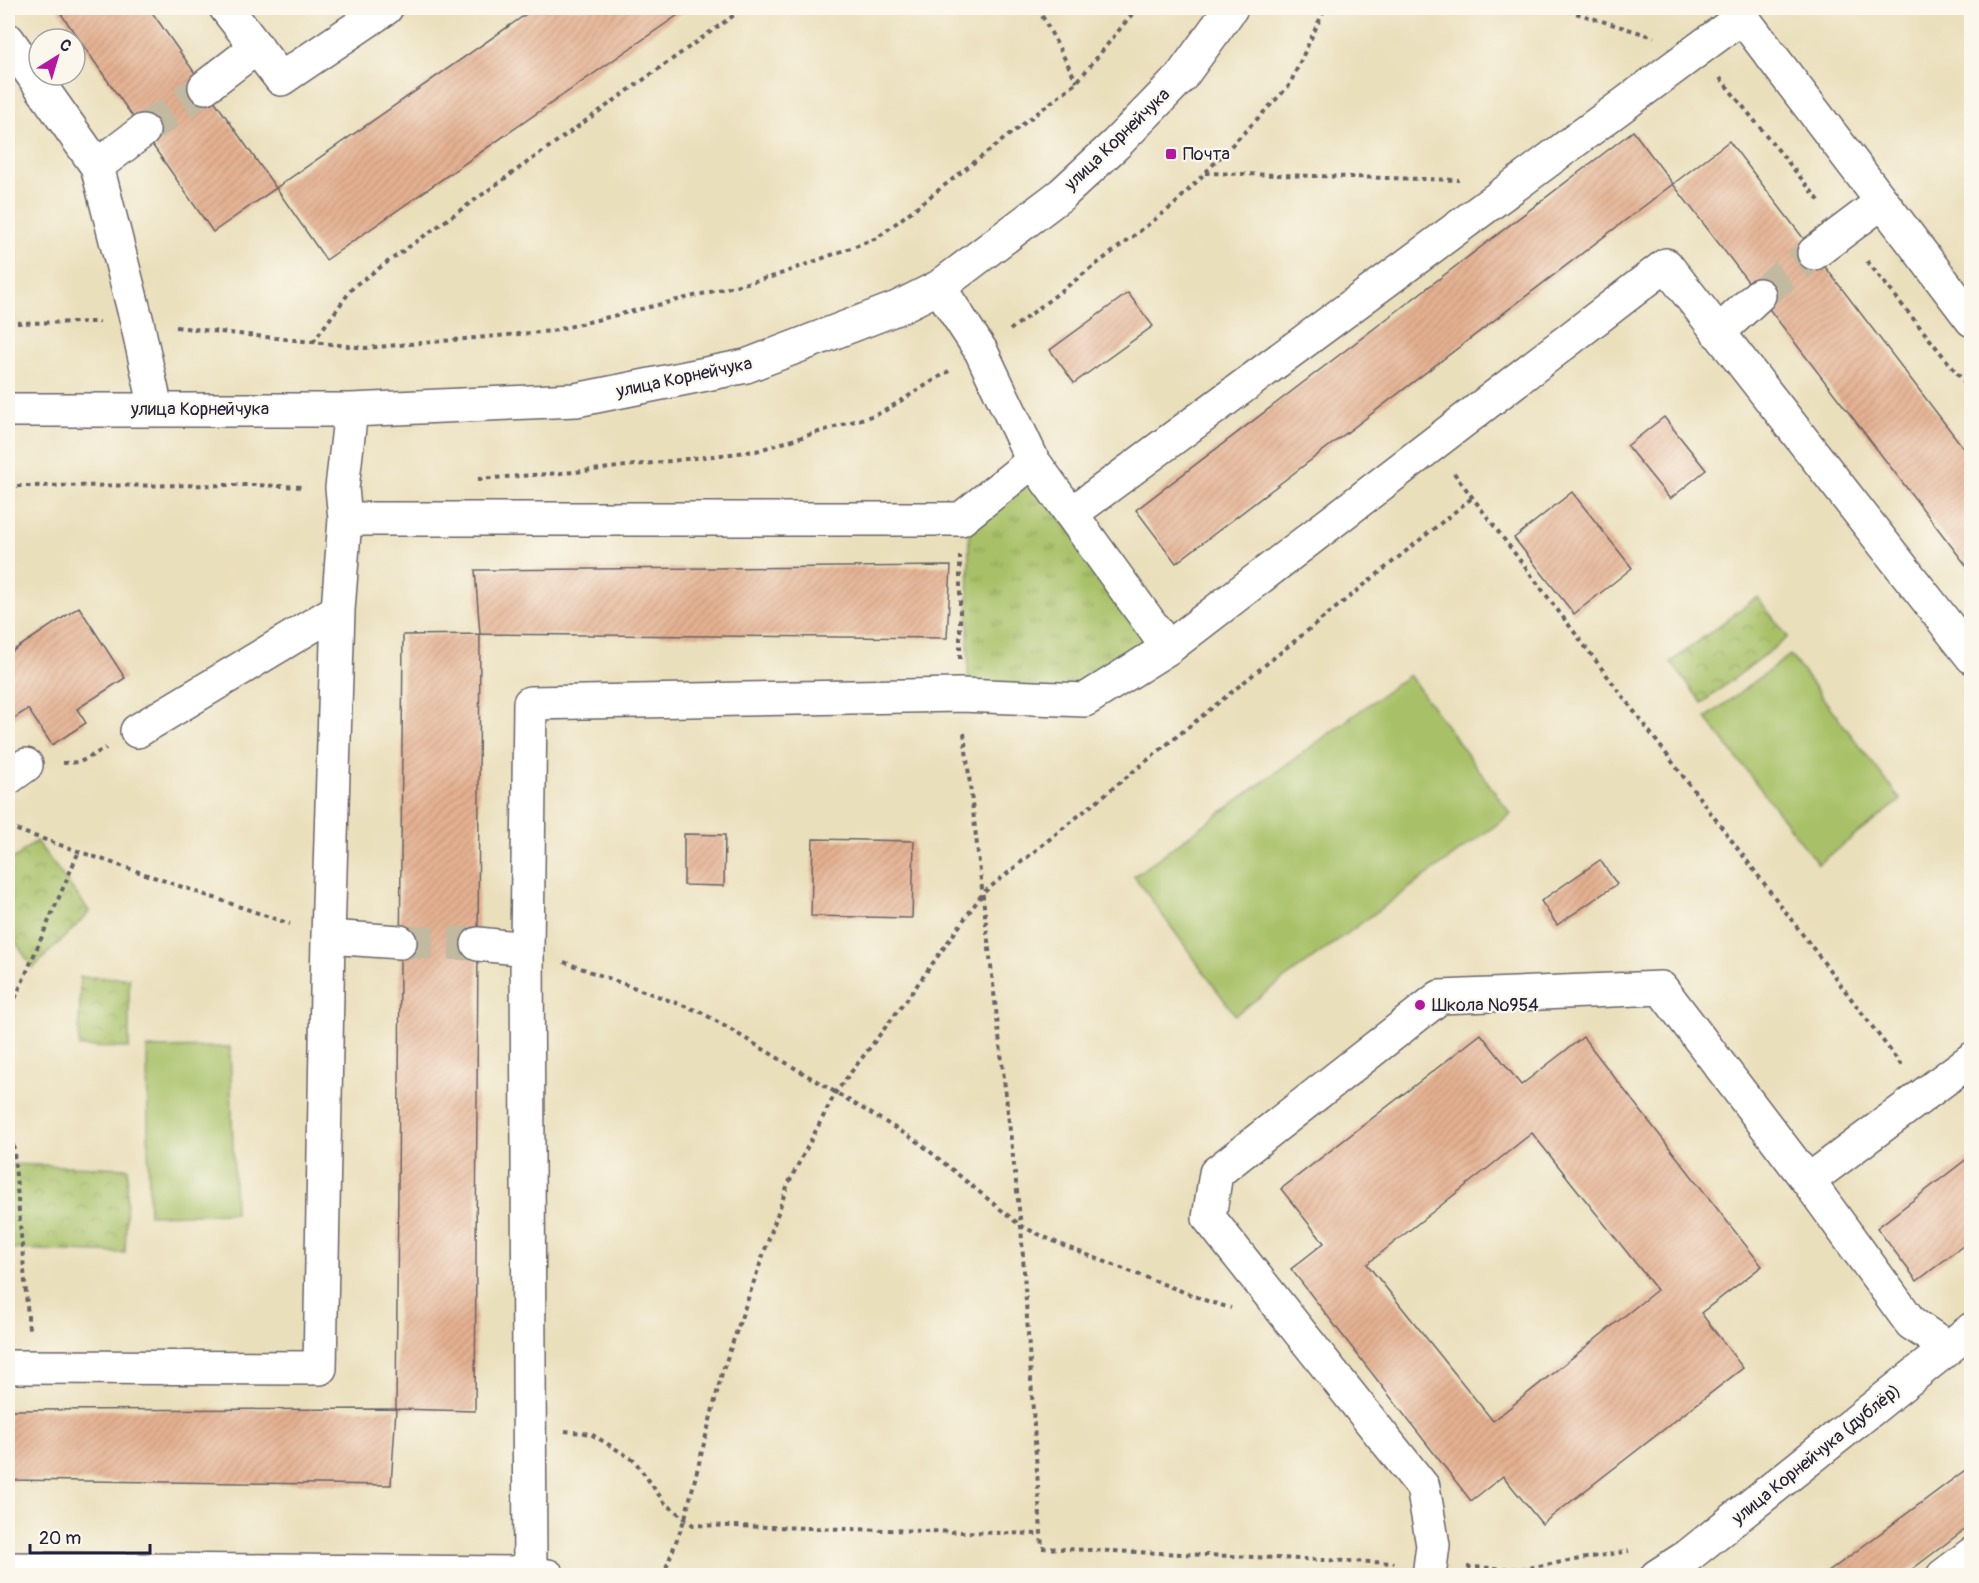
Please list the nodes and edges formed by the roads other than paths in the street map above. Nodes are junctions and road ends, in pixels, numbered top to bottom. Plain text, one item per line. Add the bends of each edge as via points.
1 (226, 8) edge
2 (386, 8) edge
3 (1232, 8) edge
4 (1740, 12) edge
5 (8, 40) edge
6 (257, 47) junction
7 (205, 87) tunnel mouth
8 (143, 130) tunnel mouth
9 (97, 166) junction
10 (1882, 202) junction
11 (1814, 253) tunnel mouth
12 (939, 287) junction
13 (1759, 295) tunnel mouth
14 (1971, 320) edge
15 (1718, 333) junction
16 (156, 409) junction
17 (8, 410) edge
18 (351, 410) junction
19 (1033, 461) junction
20 (344, 504) junction
21 (1071, 514) junction
22 (338, 610) junction
23 (1168, 648) junction
24 (1971, 657) edge
25 (136, 731) road end
26 (328, 937) junction
27 (400, 942) tunnel mouth
28 (478, 944) tunnel mouth
29 (527, 949) junction
30 (1971, 1059) edge
31 (1809, 1181) junction
32 (1960, 1339) edge
33 (20, 1367) edge
34 (1971, 1554) edge
35 (8, 1569) edge
36 (539, 1574) edge
37 (1429, 1575) edge
38 (1657, 1575) edge
39 (1943, 1575) edge

1 - 6 street
2 - 6 street via 281,79
3 - 12 street, улица Корнейчука via 1181,77 1116,144 1062,194
4 - 10 street
4 - 21 street via 1697,50
5 - 9 street
6 - 7 street
8 - 9 street
9 - 16 street
10 - 11 street
10 - 14 street
12 - 18 street, улица Корнейчука via 897,308 746,366 576,400
12 - 19 street via 981,351
13 - 15 street
15 - 23 street via 1666,266
15 - 24 street
16 - 17 street, улица Корнейчука
16 - 18 street, улица Корнейчука
18 - 20 street
19 - 20 street via 961,519
19 - 21 street
20 - 22 street
21 - 23 street
22 - 25 street
22 - 26 street
23 - 29 street via 1085,700 960,695 530,703
26 - 27 street
26 - 33 street via 320,1368
28 - 29 street
29 - 36 street via 529,1426
30 - 31 street
31 - 32 street via 1911,1323
31 - 37 street via 1661,988 1440,997 1216,1173 1209,1218 1424,1487 1434,1545
32 - 38 street, улица Корнейчука (дублёр) via 1688,1556
34 - 39 street
35 - 36 street

